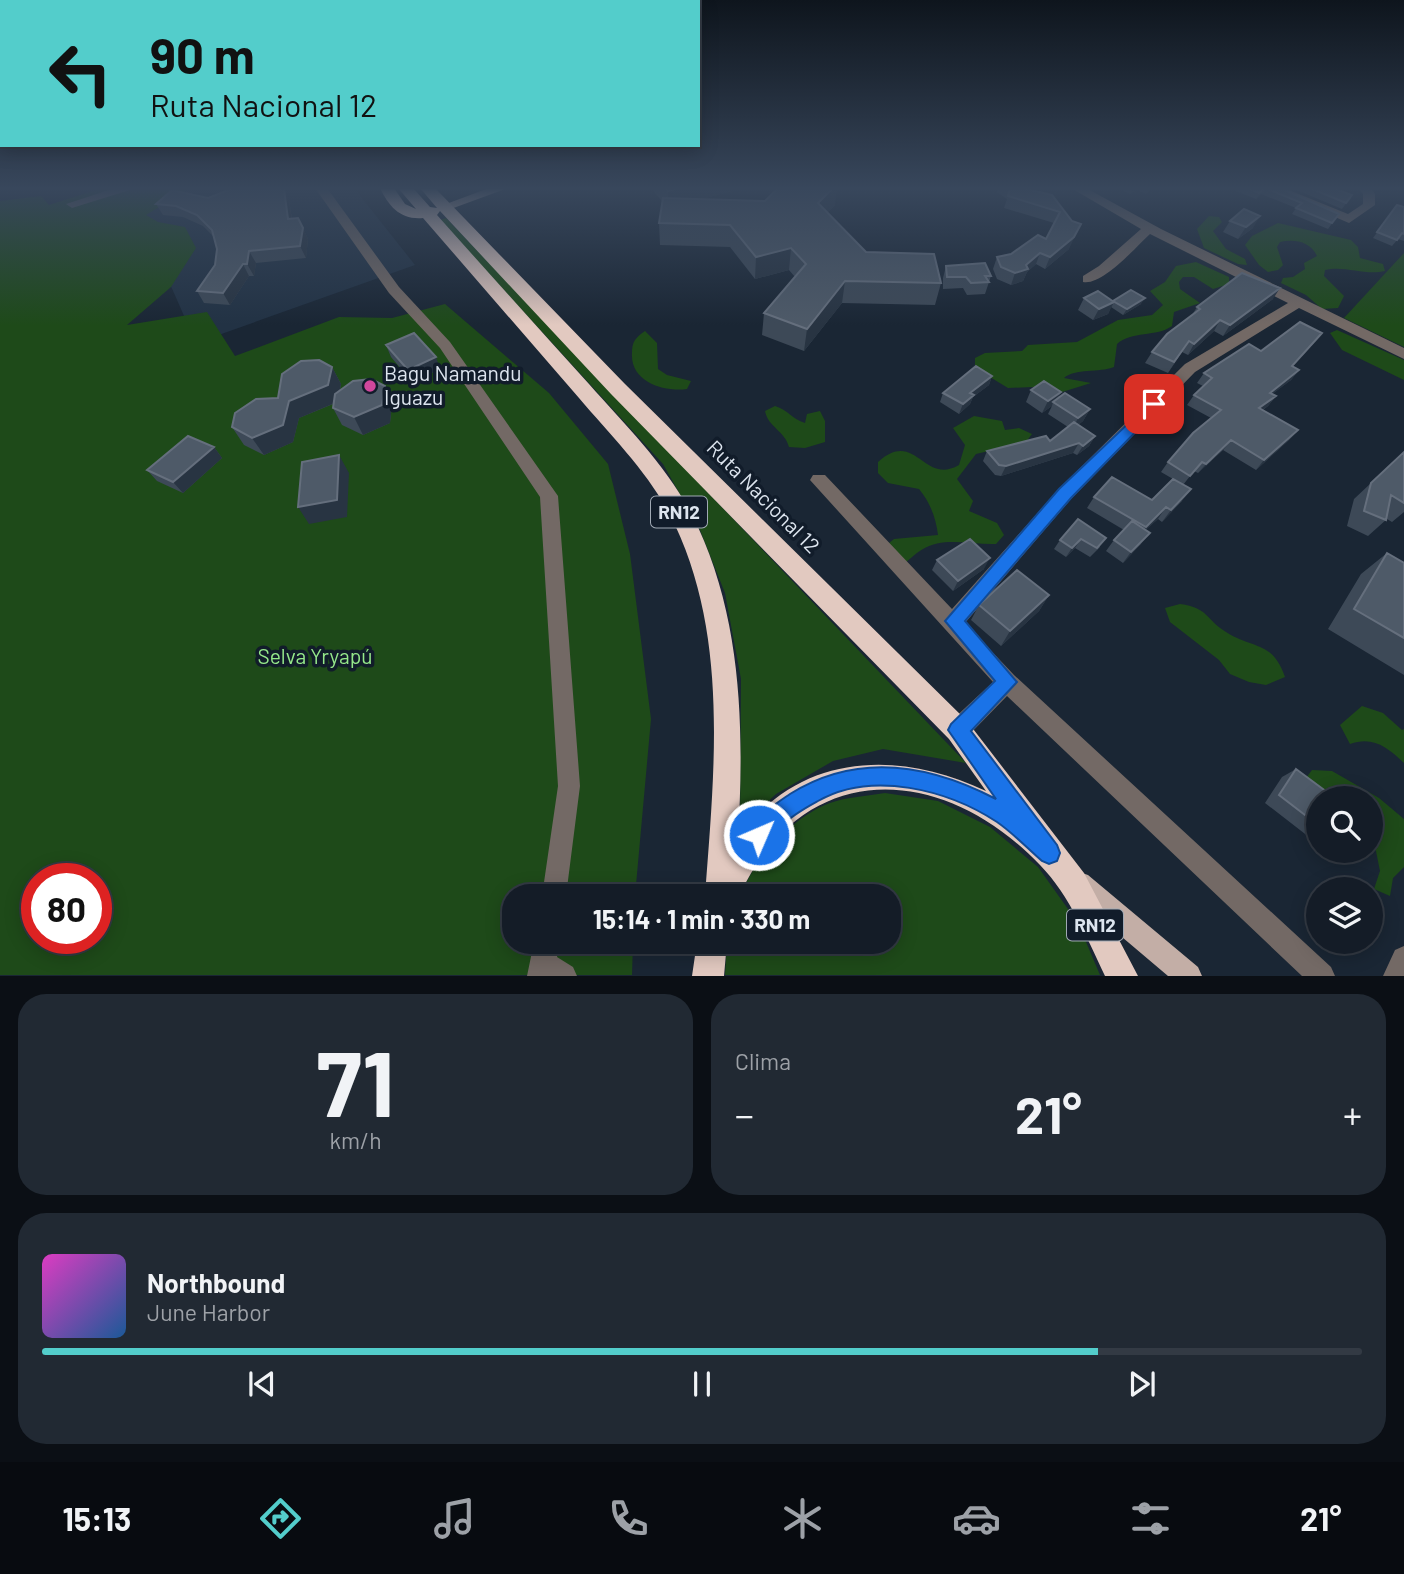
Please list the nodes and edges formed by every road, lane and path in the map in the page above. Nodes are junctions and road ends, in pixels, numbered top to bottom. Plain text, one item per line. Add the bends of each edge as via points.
1 (354, 234) edge
2 (455, 234) edge
3 (459, 234) edge
4 (1143, 234) edge
5 (1160, 234) edge
6 (1088, 279) dead end
7 (1298, 303) junction
8 (1404, 354) edge
9 (819, 480) dead end
10 (954, 621) junction
11 (1007, 682) junction
12 (958, 730) junction
13 (1059, 864) junction
14 (556, 884) edge
15 (722, 884) edge
16 (727, 884) edge
17 (1404, 959) edge
18 (1122, 975) edge
19 (1189, 975) edge
20 (1322, 975) edge
21 (1396, 975) edge

1 - 14 street via 394,290 445,345 549,496 569,786
2 - 15 highway, Ruta Nacional 12 / RN12 via 660,480 686,523 714,602 730,724
3 - 12 highway, Ruta Nacional 12 / RN12
4 - 6 street
5 - 7 street
7 - 8 street
7 - 10 street via 1190,368 1065,494
9 - 10 street
10 - 11 street
11 - 12 street
11 - 20 street
12 - 13 highway, Ruta Nacional 12 / RN12
13 - 16 highway, RN12 via 1005,815 957,790 908,777 861,777 816,790 776,816 743,854
13 - 18 highway, RN12
13 - 19 main road
17 - 21 street

